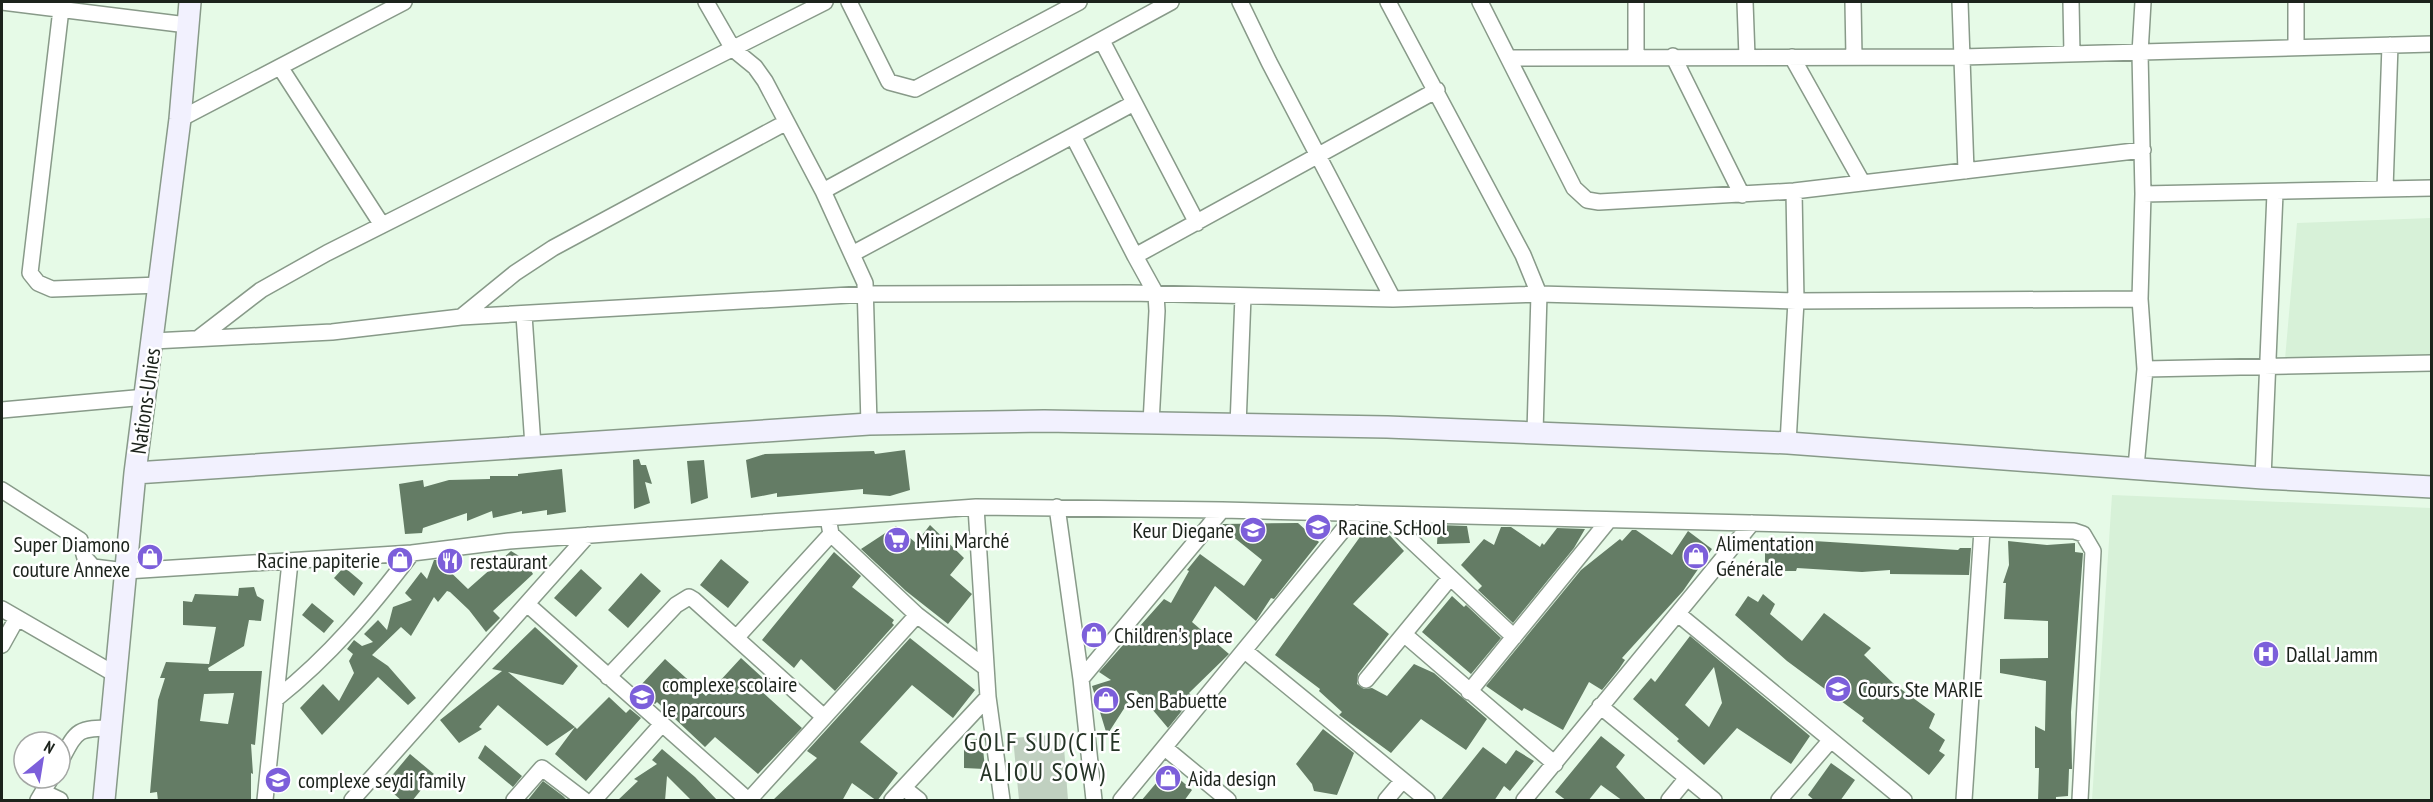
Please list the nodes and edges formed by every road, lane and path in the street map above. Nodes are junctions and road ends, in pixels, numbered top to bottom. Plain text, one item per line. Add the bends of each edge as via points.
1 (2, 2) edge
2 (190, 2) edge
3 (404, 2) edge
4 (706, 2) edge
5 (825, 2) edge
6 (849, 2) edge
7 (1079, 2) edge
8 (1171, 2) edge
9 (1240, 2) edge
10 (1388, 2) edge
11 (1480, 2) edge
12 (1636, 2) edge
13 (1745, 2) edge
14 (1853, 2) edge
15 (1960, 2) edge
16 (2071, 2) edge
17 (2143, 2) edge
18 (2296, 2) edge
19 (61, 9) junction
20 (187, 24) junction
21 (1102, 41) junction
22 (2432, 44) edge
23 (2390, 45) junction
24 (2296, 48) junction
25 (733, 49) junction
26 (2140, 53) junction
27 (2072, 54) junction
28 (1673, 56) junction
29 (1747, 57) junction
30 (1792, 57) junction
31 (1854, 57) junction
32 (1962, 57) junction
33 (1510, 58) junction
34 (1636, 58) junction
35 (280, 67) junction
36 (1437, 90) junction
37 (1134, 103) junction
38 (180, 119) junction
39 (785, 123) junction
40 (1073, 136) junction
41 (2143, 150) junction
42 (1318, 154) junction
43 (1966, 171) junction
44 (1862, 182) junction
45 (2432, 188) edge
46 (2385, 189) junction
47 (823, 191) junction
48 (1794, 191) junction
49 (2275, 193) junction
50 (1742, 195) junction
51 (2144, 195) junction
52 (1197, 223) junction
53 (382, 225) junction
54 (852, 254) junction
55 (1135, 255) junction
56 (160, 285) junction
57 (867, 294) junction
58 (1156, 294) junction
59 (1539, 294) junction
60 (1243, 297) junction
61 (1393, 298) junction
62 (2140, 299) junction
63 (1796, 301) junction
64 (524, 315) junction
65 (461, 317) junction
66 (200, 337) junction
67 (153, 341) junction
68 (2432, 363) edge
69 (2266, 368) junction
70 (2145, 369) junction
71 (146, 398) junction
72 (2, 410) edge
73 (1151, 423) junction
74 (869, 424) junction
75 (1238, 426) junction
76 (1535, 432) junction
77 (1788, 443) junction
78 (533, 446) junction
79 (2136, 467) junction
80 (135, 474) junction
81 (2263, 478) junction
82 (2432, 487) edge
83 (3, 496) edge
84 (975, 507) junction
85 (1057, 507) junction
86 (1222, 510) junction
87 (1357, 513) junction
88 (1385, 516) junction
89 (828, 518) junction
90 (1609, 520) junction
91 (1752, 523) junction
92 (1982, 530) junction
93 (831, 534) junction
94 (588, 535) junction
95 (412, 553) junction
96 (290, 562) junction
97 (126, 572) junction
98 (1450, 578) junction
99 (527, 604) junction
100 (2, 609) edge
101 (1678, 614) junction
102 (917, 615) junction
103 (17, 618) junction
104 (1405, 635) junction
105 (1514, 637) junction
106 (737, 638) junction
107 (2, 645) edge
108 (1245, 651) junction
109 (986, 668) junction
110 (118, 676) junction
111 (609, 677) junction
112 (1081, 679) junction
113 (1366, 680) dead end
114 (1469, 692) junction
115 (988, 697) junction
116 (277, 698) junction
117 (1600, 706) junction
118 (824, 717) junction
119 (662, 724) junction
120 (113, 728) junction
121 (72, 740) edge
122 (1830, 741) junction
123 (1165, 748) junction
124 (1555, 764) junction
125 (1687, 778) junction
126 (1402, 781) junction
127 (904, 788) junction
128 (41, 796) edge
129 (60, 801) edge
130 (104, 801) edge
131 (265, 801) edge
132 (352, 801) edge
133 (514, 801) edge
134 (584, 801) edge
135 (594, 801) edge
136 (749, 801) edge
137 (892, 801) edge
138 (920, 801) edge
139 (1002, 801) edge
140 (1094, 801) edge
141 (1121, 801) edge
142 (1228, 801) edge
143 (1386, 801) edge
144 (1426, 801) edge
145 (1524, 801) edge
146 (1669, 801) edge
147 (1714, 801) edge
148 (1779, 801) edge
149 (1904, 801) edge
150 (1964, 801) edge
151 (2080, 801) edge

1 - 19 street
2 - 20 main road, Nations-Unies
3 - 35 street
4 - 25 street
5 - 25 street
6 - 7 street via 888,82 915,89
8 - 21 street
9 - 42 street
10 - 36 street
11 - 33 street
12 - 34 street
13 - 29 street
14 - 31 street
15 - 32 street
16 - 27 street
17 - 26 street
18 - 24 street
19 - 20 street
19 - 56 street via 30,273 38,283 52,289
20 - 38 main road, Nations-Unies
21 - 37 street
21 - 47 street
22 - 23 street
23 - 24 street
23 - 46 street
24 - 26 street
25 - 39 street via 755,67
25 - 53 street
26 - 27 street
26 - 41 street
27 - 32 street
28 - 29 street
28 - 34 street
28 - 50 street
29 - 30 street
30 - 31 street
30 - 44 street
31 - 32 street
32 - 43 street
33 - 34 street
33 - 50 street via 1580,196 1599,202
35 - 38 street
35 - 53 street
36 - 42 street
36 - 59 street via 1523,255
37 - 40 street
37 - 52 street
38 - 56 main road, Nations-Unies
39 - 47 street
39 - 65 street via 553,248 514,273
40 - 54 street
40 - 55 street
41 - 43 street
41 - 51 street
42 - 52 street
42 - 61 street
43 - 44 street
44 - 48 street
45 - 46 street
46 - 49 street
47 - 54 street
48 - 50 street
48 - 63 street
49 - 51 street
49 - 69 street
51 - 62 street
52 - 55 street
53 - 66 street via 261,290
54 - 57 street
55 - 58 street
56 - 67 main road, Nations-Unies
57 - 58 street
57 - 64 street
57 - 74 street
58 - 60 street
58 - 73 street
59 - 61 street
59 - 63 street
59 - 76 street
60 - 61 street
60 - 75 street
62 - 63 street
62 - 70 street
63 - 77 street
64 - 65 street
64 - 78 street
65 - 66 street via 332,332
66 - 67 street
67 - 71 main road, Nations-Unies
68 - 69 street
69 - 70 street
69 - 81 street
70 - 79 street
71 - 72 street
71 - 80 main road, Nations-Unies
73 - 74 main road
73 - 75 main road
74 - 78 main road
75 - 76 main road
76 - 77 main road
77 - 79 main road
78 - 80 main road
79 - 81 main road
80 - 97 main road, Nations-Unies
81 - 82 main road
83 - 97 street via 80,540 85,558 93,567
84 - 85 street
84 - 89 street
84 - 109 street
85 - 86 street
85 - 112 street
86 - 87 street
86 - 112 street
87 - 88 street
87 - 108 street
88 - 90 street
88 - 98 street
89 - 93 street
89 - 94 street
90 - 91 street
90 - 105 street
91 - 92 street
91 - 101 street
92 - 150 street
92 - 151 street via 2074,531 2083,534 2093,551
93 - 102 street
93 - 106 street
94 - 95 street
94 - 99 street
95 - 96 street
95 - 116 street via 311,671
96 - 97 street
96 - 116 street
97 - 110 main road, Nations-Unies
98 - 104 street
98 - 105 street
99 - 111 street
99 - 132 street
100 - 103 street
101 - 117 street
101 - 122 street
102 - 109 street
102 - 118 street
103 - 107 street
103 - 110 street
104 - 113 street
104 - 114 street
105 - 114 street
106 - 111 street via 694,600 684,598
106 - 118 street
108 - 123 street
108 - 126 street
109 - 115 street
110 - 120 main road, Nations-Unies
111 - 119 street
112 - 140 street
114 - 124 street
115 - 127 street
115 - 139 street
116 - 131 street
117 - 124 street
117 - 125 street
118 - 136 street
119 - 135 street
119 - 136 street
120 - 121 street via 87,728
120 - 130 main road, Nations-Unies
122 - 148 street
122 - 149 street
123 - 141 street
123 - 142 street
124 - 145 street
125 - 146 street
125 - 147 street
126 - 143 street
126 - 144 street
127 - 137 street
127 - 138 street
128 - 129 street
133 - 134 street via 542,768

